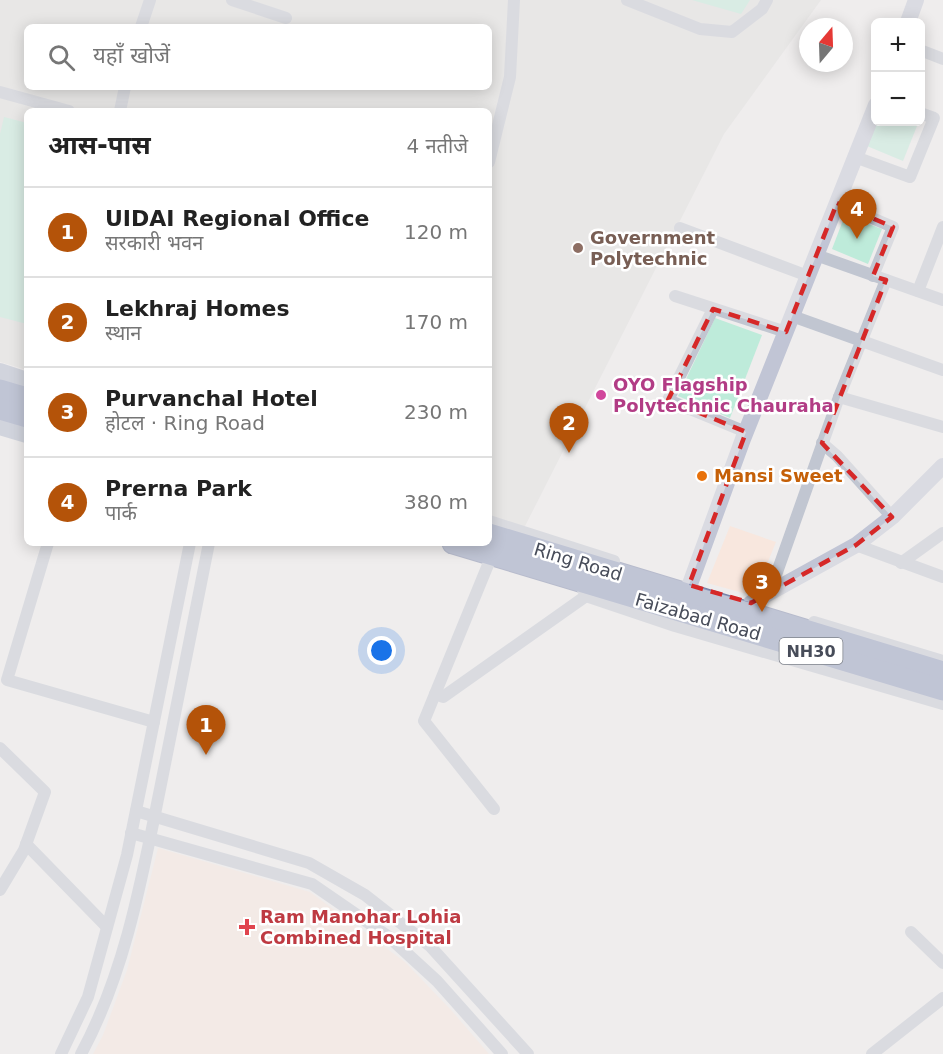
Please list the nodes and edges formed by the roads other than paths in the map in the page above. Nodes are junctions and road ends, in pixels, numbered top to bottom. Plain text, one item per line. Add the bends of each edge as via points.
1 (150, 0) edge
2 (232, 0) edge
3 (514, 0) edge
4 (627, 0) edge
5 (767, 0) edge
6 (916, 0) edge
7 (286, 18) dead end
8 (909, 18) edge
9 (142, 24) edge
10 (925, 52) edge
11 (943, 59) edge
12 (124, 90) edge
13 (0, 92) edge
14 (58, 108) edge
15 (121, 108) edge
16 (925, 115) edge
17 (871, 117) edge
18 (492, 150) edge
19 (855, 157) junction
20 (837, 203) junction
21 (680, 228) dead end
22 (942, 233) edge
23 (816, 255) junction
24 (808, 276) junction
25 (873, 276) junction
26 (886, 280) junction
27 (918, 291) junction
28 (675, 296) dead end
29 (943, 300) edge
30 (713, 309) junction
31 (792, 316) junction
32 (786, 332) junction
33 (863, 341) junction
34 (943, 370) edge
35 (0, 372) edge
36 (24, 380) edge
37 (0, 390) edge
38 (24, 397) edge
39 (839, 397) junction
40 (0, 409) edge
41 (24, 416) edge
42 (0, 426) edge
43 (943, 427) edge
44 (746, 432) junction
45 (24, 433) edge
46 (822, 443) junction
47 (943, 466) edge
48 (892, 517) junction
49 (492, 522) edge
50 (943, 533) edge
51 (492, 545) edge
52 (492, 545) edge
53 (856, 545) junction
54 (47, 546) edge
55 (189, 546) edge
56 (208, 546) edge
57 (489, 546) edge
58 (901, 563) junction
59 (943, 577) edge
60 (583, 590) junction
61 (770, 592) junction
62 (180, 595) junction
63 (198, 598) junction
64 (751, 603) junction
65 (682, 604) junction
66 (943, 661) edge
67 (943, 672) edge
68 (2, 682) edge
69 (943, 690) edge
70 (435, 694) junction
71 (943, 704) edge
72 (154, 722) junction
73 (0, 748) edge
74 (494, 809) dead end
75 (136, 811) junction
76 (154, 817) junction
77 (131, 833) junction
78 (150, 838) junction
79 (242, 843) junction
80 (26, 844) junction
81 (236, 862) junction
82 (0, 890) edge
83 (107, 927) junction
84 (911, 932) dead end
85 (943, 963) edge
86 (943, 998) edge
87 (61, 1054) edge
88 (81, 1054) edge
89 (502, 1054) edge
90 (528, 1054) edge
91 (872, 1054) edge

1 - 9 street
2 - 7 street
3 - 18 street via 510,77
4 - 5 street via 700,29 732,32 762,9
6 - 8 street
10 - 11 street
12 - 15 street
13 - 14 street
16 - 19 street via 934,118 910,177
17 - 19 street
19 - 20 street
20 - 23 street
20 - 25 street via 893,226
21 - 24 street
22 - 27 street
23 - 24 street
23 - 25 street
24 - 31 street
25 - 26 street
26 - 27 street
26 - 33 street
27 - 29 street
28 - 30 street
30 - 32 street
30 - 44 street via 668,400
31 - 32 street
31 - 33 street
32 - 44 street
33 - 34 street
33 - 39 street
35 - 36 main road
37 - 38 highway
39 - 43 street
39 - 46 street
40 - 41 highway
42 - 45 main road
44 - 65 street
46 - 48 street
46 - 61 street
47 - 48 street
48 - 53 street
49 - 65 street
50 - 58 street
51 - 65 highway, Ring Road / NH30
52 - 60 highway, Faizabad Road / NH30
53 - 58 street
53 - 61 street
54 - 68 street
55 - 62 street
56 - 63 street
57 - 70 street
58 - 59 street
60 - 65 highway, Faizabad Road / NH30
60 - 70 street via 443,697
61 - 64 street
62 - 63 street
62 - 72 street
63 - 76 street
64 - 65 street
64 - 66 street
65 - 67 highway, Ring Road / NH30
65 - 69 highway, Faizabad Road / NH30
65 - 71 street
68 - 72 street
70 - 74 street via 424,721
72 - 75 street
73 - 80 street via 45,792
75 - 76 street
75 - 77 street
76 - 78 street
76 - 79 street
77 - 78 street
77 - 83 street
78 - 81 street
78 - 88 street via 115,976 98,1023
79 - 81 street
79 - 90 street via 309,863 365,895 430,946
80 - 82 street
80 - 83 street
81 - 89 street via 312,884 389,937 437,981
83 - 87 street via 88,997
84 - 85 street
86 - 91 street

